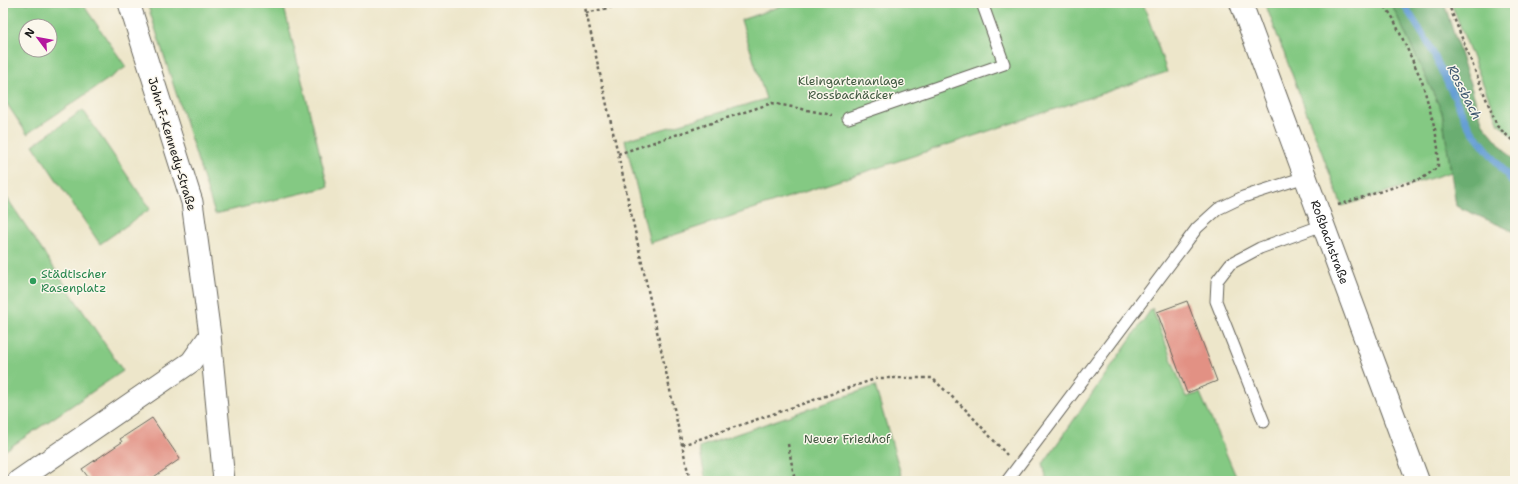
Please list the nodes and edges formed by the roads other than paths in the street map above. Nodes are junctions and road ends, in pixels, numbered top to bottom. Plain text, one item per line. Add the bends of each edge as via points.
1 (129, 3) edge
2 (982, 3) edge
3 (1241, 3) edge
4 (848, 118) road end
5 (1305, 177) junction
6 (1323, 225) junction
7 (210, 334) junction
8 (1264, 422) dead end
9 (18, 481) edge
10 (224, 481) edge
11 (1007, 481) edge
12 (1418, 481) edge

1 - 7 street, John-F.-Kennedy-Straße via 192,202
2 - 4 lane via 1004,64
3 - 5 street, Roßbachstraße
5 - 6 street, Roßbachstraße
5 - 11 lane via 1243,197 1218,209 1197,228
6 - 8 lane via 1260,248 1236,260 1217,281 1216,301
6 - 12 street, Roßbachstraße
7 - 9 street via 191,362
7 - 10 street, John-F.-Kennedy-Straße

